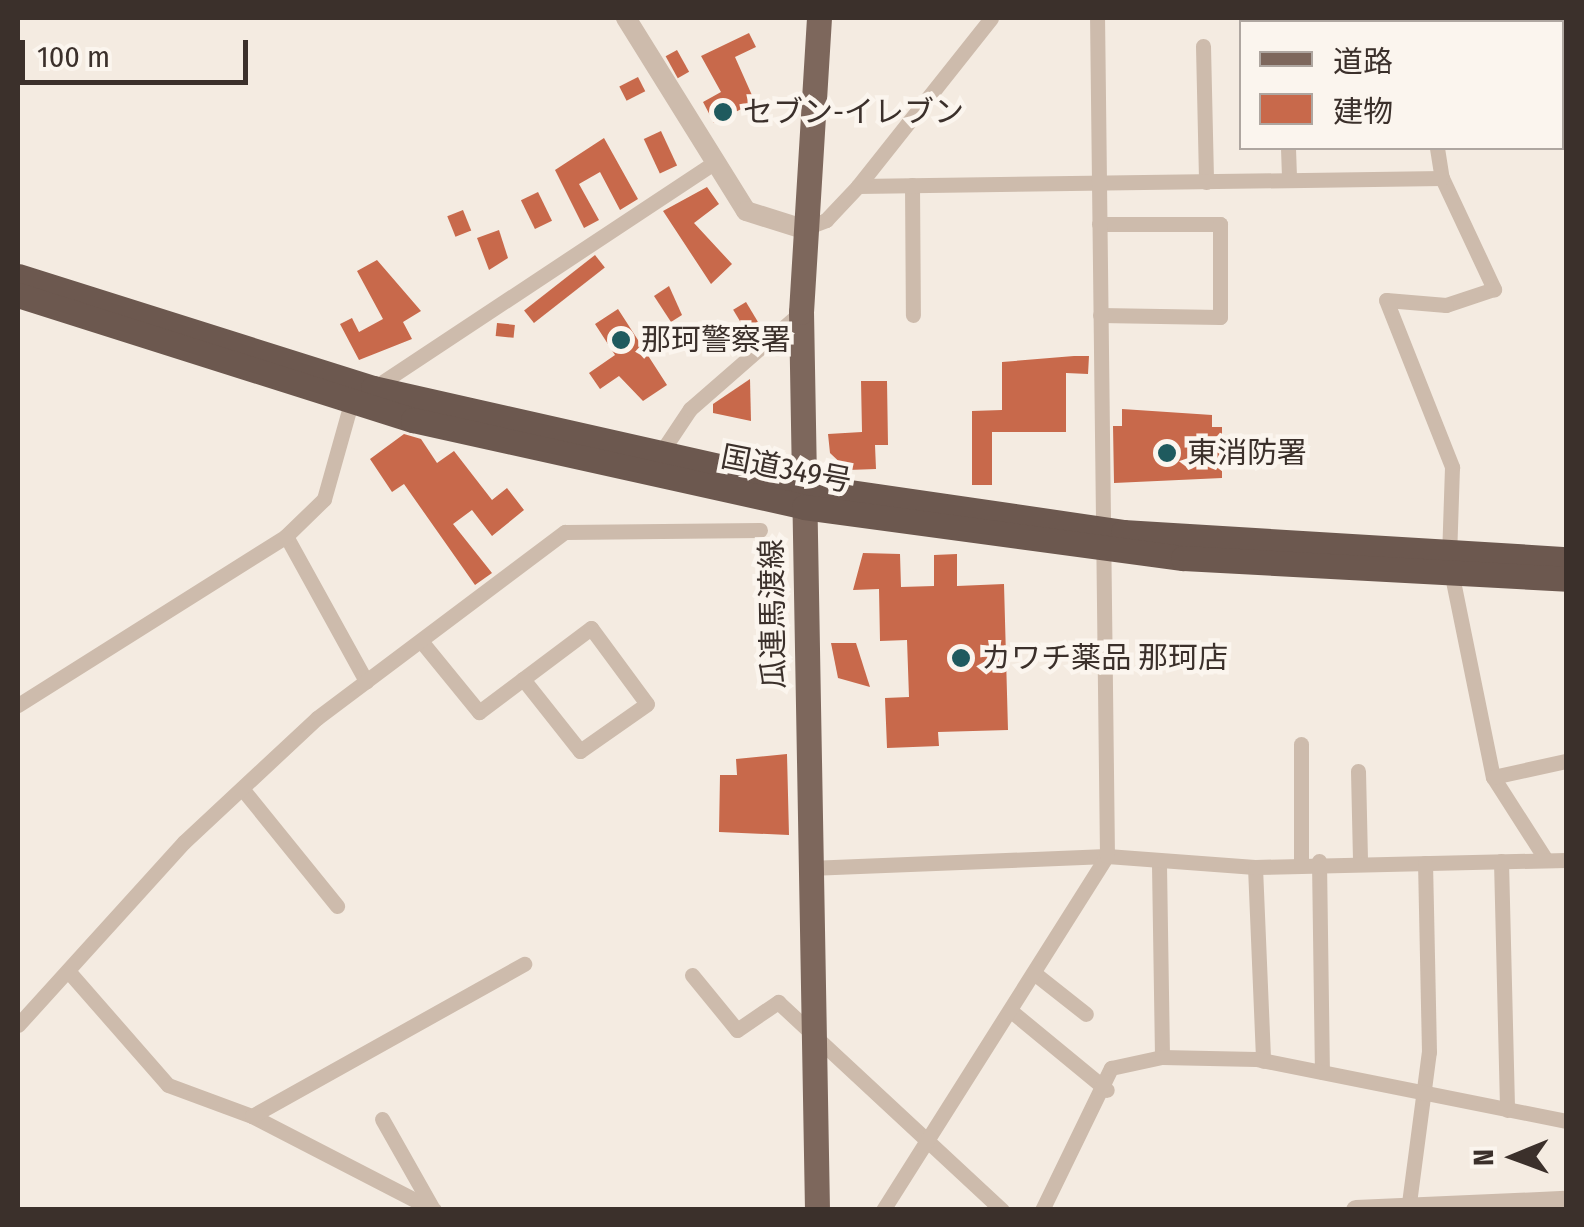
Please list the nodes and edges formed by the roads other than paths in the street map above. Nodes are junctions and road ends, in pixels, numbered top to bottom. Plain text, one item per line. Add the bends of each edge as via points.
1 (626, 18) edge
2 (820, 18) edge
3 (991, 18) edge
4 (1097, 18) edge
5 (1203, 46) dead end
6 (1288, 150) edge
7 (1437, 150) edge
8 (713, 163) junction
9 (1442, 178) junction
10 (1289, 180) junction
11 (1206, 182) junction
12 (1098, 183) junction
13 (912, 185) junction
14 (858, 186) junction
15 (1099, 224) junction
16 (803, 229) junction
17 (18, 276) edge
18 (18, 295) edge
19 (800, 312) junction
20 (913, 315) dead end
21 (1100, 315) junction
22 (374, 388) junction
23 (352, 403) junction
24 (658, 457) junction
25 (803, 496) junction
26 (760, 530) dead end
27 (286, 536) junction
28 (1103, 540) junction
29 (1566, 560) edge
30 (1450, 566) junction
31 (1566, 579) edge
32 (422, 641) junction
33 (523, 679) junction
34 (366, 681) junction
35 (18, 704) edge
36 (1301, 744) dead end
37 (1566, 762) edge
38 (1358, 771) dead end
39 (1494, 777) junction
40 (244, 791) junction
41 (1107, 856) junction
42 (1319, 860) junction
43 (1546, 860) junction
44 (1566, 860) edge
45 (1360, 861) junction
46 (1501, 861) junction
47 (1302, 862) junction
48 (1425, 863) junction
49 (1159, 865) junction
50 (1255, 867) junction
51 (809, 868) junction
52 (337, 906) dead end
53 (524, 964) dead end
54 (69, 972) junction
55 (1034, 973) junction
56 (692, 975) dead end
57 (1011, 1011) junction
58 (1086, 1014) dead end
59 (18, 1025) edge
60 (812, 1037) junction
61 (1162, 1057) junction
62 (1263, 1061) junction
63 (1322, 1072) junction
64 (1107, 1090) junction
65 (1424, 1094) junction
66 (1507, 1110) junction
67 (252, 1116) junction
68 (382, 1119) dead end
69 (1566, 1121) edge
70 (926, 1141) junction
71 (1566, 1201) edge
72 (1408, 1203) junction
73 (1384, 1208) edge
74 (433, 1209) edge
75 (817, 1210) edge
76 (882, 1210) edge
77 (1002, 1210) edge
78 (1042, 1210) edge
79 (1356, 1210) edge

1 - 8 street
2 - 16 main road, 瓜連馬渡線
3 - 14 street
4 - 12 street
5 - 11 street
6 - 10 street
7 - 9 street
8 - 16 street via 746,211
8 - 22 street
9 - 10 street
9 - 30 street via 1494,288 1446,305 1386,300 1452,467
10 - 11 street
11 - 12 street
12 - 13 street
12 - 15 street
13 - 14 street
13 - 20 street
14 - 16 street via 826,220
15 - 21 street
15 - 21 street via 1220,224 1220,316
16 - 19 main road, 瓜連馬渡線
17 - 22 highway, 国道349号
18 - 23 highway, 国道349号
19 - 24 street via 690,409
19 - 25 main road, 瓜連馬渡線
21 - 28 street
22 - 23 street
22 - 24 highway, 国道349号
23 - 25 highway, 国道349号
23 - 27 street via 324,498
24 - 25 highway, 国道349号
25 - 28 highway, 国道349号
25 - 51 main road, 瓜連馬渡線
26 - 32 street via 565,532
27 - 34 street
27 - 35 street
28 - 30 highway, 国道349号
28 - 41 street
29 - 30 highway, 国道349号
30 - 31 highway, 国道349号
30 - 39 street
32 - 33 street via 479,712
32 - 34 street
33 - 33 street via 591,628 647,704 580,751
34 - 40 street
36 - 47 street
37 - 39 street
38 - 45 street
39 - 43 street
40 - 52 street
40 - 54 street via 184,842
41 - 49 street
41 - 51 street
41 - 55 street
42 - 45 street
42 - 47 street
42 - 63 street
43 - 44 street
43 - 46 street
45 - 48 street
46 - 48 street
46 - 66 street
47 - 50 street
48 - 65 street
49 - 50 street
49 - 61 street
50 - 62 street
51 - 60 main road, 瓜連馬渡線
53 - 67 street
54 - 59 street
54 - 67 street via 152,1074
55 - 57 street
55 - 58 street
56 - 60 street via 738,1030 778,1002
57 - 64 street
57 - 70 street
60 - 70 street
60 - 75 main road, 瓜連馬渡線
61 - 62 street
61 - 64 street via 1112,1068
62 - 63 street
63 - 65 street
64 - 78 street
65 - 66 street
65 - 72 street
66 - 69 street
67 - 74 street
68 - 74 street
70 - 76 street
70 - 77 street
71 - 72 street
72 - 73 street
73 - 79 street

